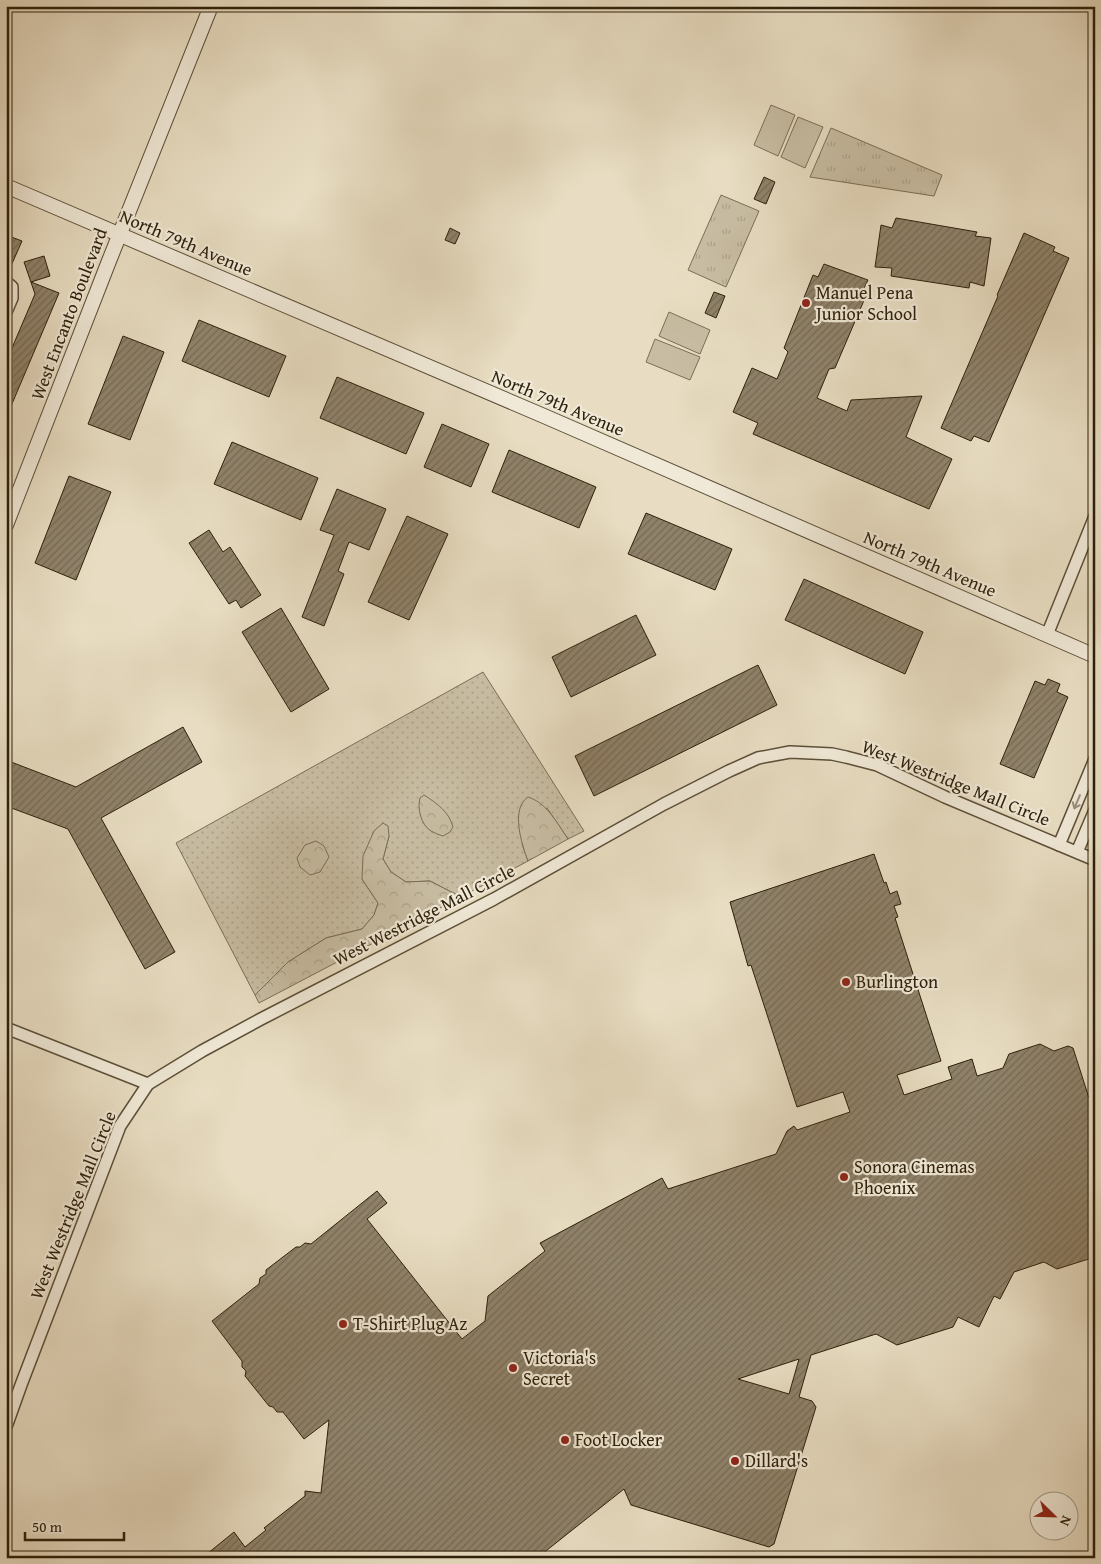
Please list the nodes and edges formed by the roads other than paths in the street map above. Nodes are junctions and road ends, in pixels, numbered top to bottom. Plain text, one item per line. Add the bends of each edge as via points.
1 (211, 6) edge
2 (6, 186) edge
3 (120, 235) junction
4 (9, 285) edge
5 (6, 312) edge
6 (1095, 516) edge
7 (6, 525) edge
8 (1047, 635) junction
9 (1095, 656) edge
10 (1095, 759) edge
11 (1095, 810) edge
12 (1067, 848) junction
13 (1095, 860) edge
14 (6, 1028) edge
15 (148, 1084) junction
16 (6, 1427) edge

1 - 3 street, West Encanto Boulevard
2 - 3 street, North 79th Avenue
3 - 7 street, West Encanto Boulevard
3 - 8 street, North 79th Avenue
4 - 5 street via 12,298
6 - 8 street
8 - 9 street, North 79th Avenue
10 -> 12 street
11 - 12 street
12 - 13 street, West Westridge Mall Circle
12 - 15 street, West Westridge Mall Circle via 876,765 832,754 790,752 758,758 679,796 528,882 261,1019
14 - 15 street
15 - 16 street, West Westridge Mall Circle via 120,1126

